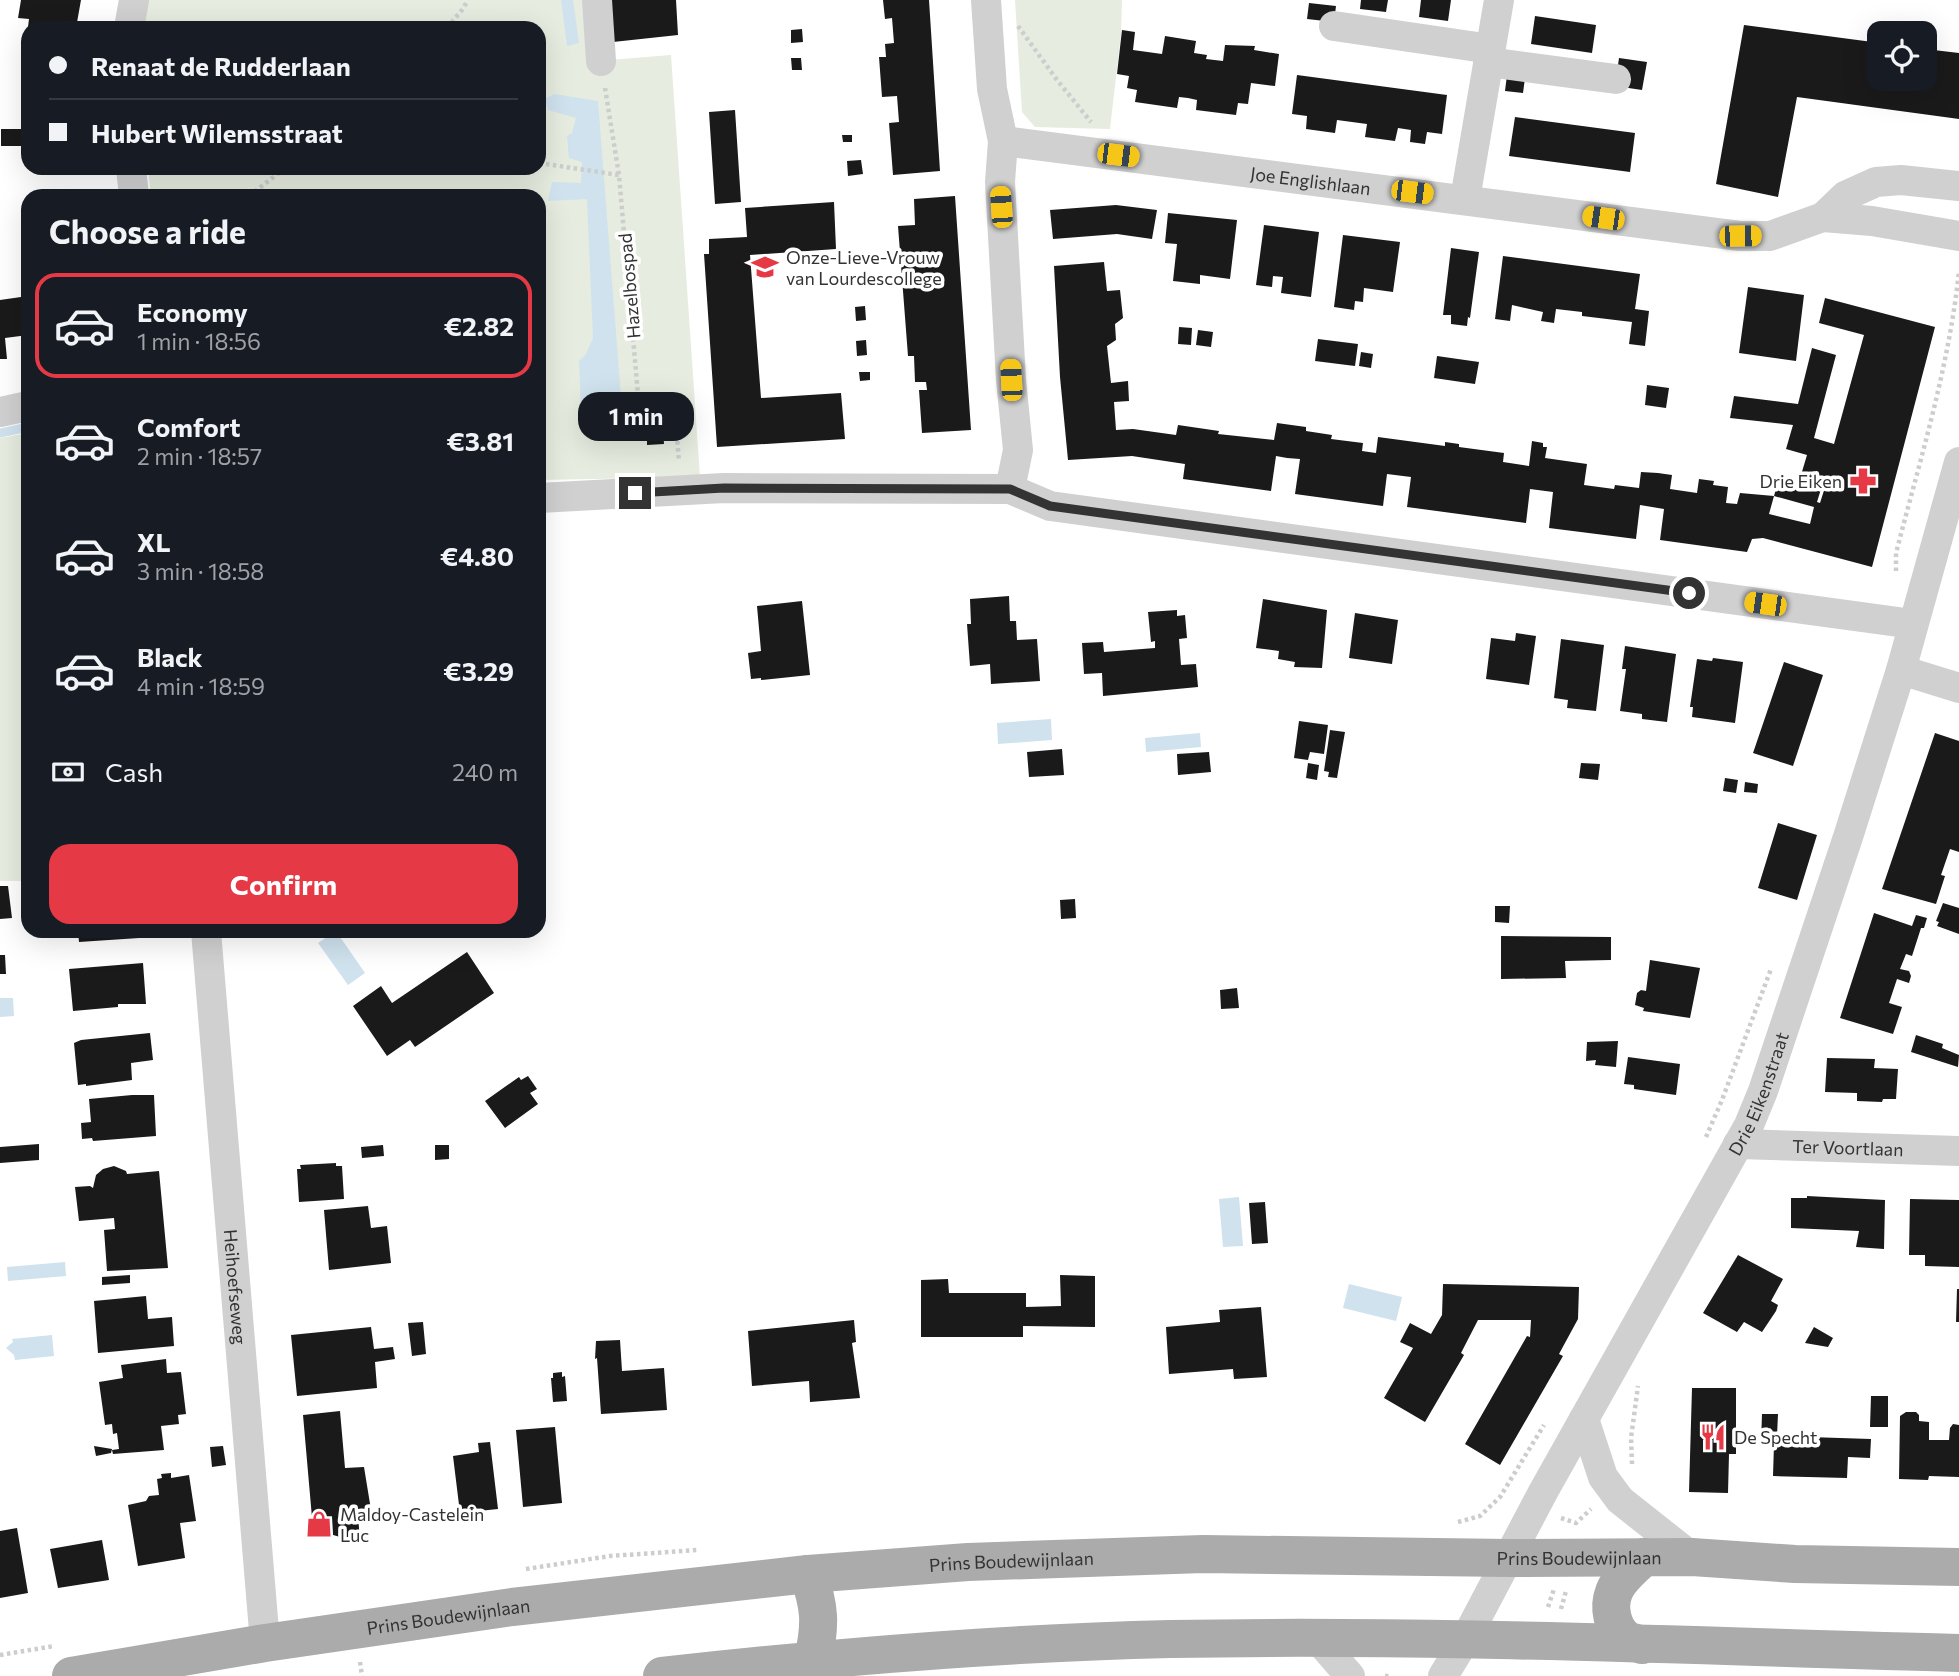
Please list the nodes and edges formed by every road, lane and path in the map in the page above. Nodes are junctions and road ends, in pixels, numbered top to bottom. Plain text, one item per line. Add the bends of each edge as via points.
1 (134, 0) edge
2 (468, 0) edge
3 (597, 0) edge
4 (986, 0) edge
5 (1499, 0) edge
6 (1014, 20) dead end
7 (130, 21) edge
8 (453, 21) edge
9 (1334, 26) dead end
10 (1490, 55) junction
11 (601, 61) joint
12 (1616, 79) dead end
13 (1003, 141) junction
14 (1118, 155) junction
15 (546, 164) edge
16 (276, 175) edge
17 (619, 175) junction
18 (1959, 186) edge
19 (258, 189) edge
20 (1465, 199) junction
21 (1823, 217) junction
22 (1959, 236) edge
23 (1959, 271) edge
24 (21, 408) edge
25 (0, 412) edge
26 (1959, 462) edge
27 (1010, 489) junction
28 (682, 490) junction
29 (546, 498) edge
30 (1902, 622) junction
31 (1901, 670) junction
32 (1959, 688) edge
33 (207, 938) edge
34 (1774, 963) dead end
35 (1705, 1139) dead end
36 (1738, 1144) junction
37 (1959, 1151) edge
38 (1641, 1377) dead end
39 (1548, 1419) dead end
40 (1584, 1419) junction
41 (1623, 1483) junction
42 (1500, 1497) junction
43 (1534, 1509) junction
44 (1453, 1522) dead end
45 (1570, 1540) junction
46 (1692, 1557) junction
47 (1509, 1558) junction
48 (1644, 1558) junction
49 (1959, 1567) edge
50 (808, 1574) junction
51 (1316, 1637) junction
52 (1399, 1638) junction
53 (1465, 1640) junction
54 (1538, 1641) junction
55 (265, 1643) junction
56 (1642, 1645) junction
57 (1959, 1653) edge
58 (813, 1659) junction
59 (71, 1676) edge
60 (662, 1676) edge
61 (1350, 1676) edge
62 (1388, 1676) edge
63 (1443, 1676) edge

1 - 7 street
2 - 8 path
3 - 11 street
4 - 13 street via 992,89
5 - 10 street
6 - 14 path
9 - 10 street
10 - 12 street
10 - 20 street
11 - 17 path, Hazelbospad
13 - 14 street, Joe Englishlaan
13 - 27 street via 1000,182 1018,450
14 - 20 street, Joe Englishlaan
15 - 17 path
16 - 19 path
17 - 28 path, Hazelbospad via 638,395 675,415
18 - 21 street, Joe Englishlaan via 1901,180 1875,183 1845,196
20 - 21 street, Joe Englishlaan via 1740,236 1770,236
21 - 22 street, Joe Englishlaan
23 - 30 path via 1940,382 1896,553
24 - 25 street
26 - 30 street, Drie Eikenstraat
27 - 28 street
27 - 30 street via 1050,506
28 - 29 street
30 - 31 street, Drie Eikenstraat
31 - 32 street
31 - 36 street, Drie Eikenstraat via 1763,1091
33 - 55 street, Heihoefseweg
34 - 35 path
36 - 37 street, Ter Voortlaan
36 - 40 street, Drie Eikenstraat
38 - 41 path
39 - 42 path
40 - 41 street via 1603,1476
40 - 43 street, Drie Eikenstraat
41 - 45 path
41 - 46 street via 1620,1500
42 - 43 path
42 - 44 path via 1480,1516
43 - 45 path
43 - 47 street, Drie Eikenstraat
45 - 47 main road, Prins Boudewijnlaan
45 - 48 main road, Prins Boudewijnlaan
45 - 54 path
46 - 48 main road, Prins Boudewijnlaan
46 - 49 main road, Prins Boudewijnlaan
47 - 50 main road, Prins Boudewijnlaan via 1203,1554 968,1562
47 - 53 street, Drie Eikenstraat
48 - 56 main road via 1614,1591 1611,1609 1615,1626 1626,1640
50 - 55 main road, Prins Boudewijnlaan via 512,1607
50 - 58 main road via 819,1617
51 - 52 main road
51 - 58 main road via 944,1649
51 - 61 street
52 - 53 main road
52 - 62 path
53 - 54 main road
53 - 63 street, Drie Eikenstraat
54 - 56 main road
55 - 59 main road, Prins Boudewijnlaan
56 - 57 main road
58 - 60 main road

